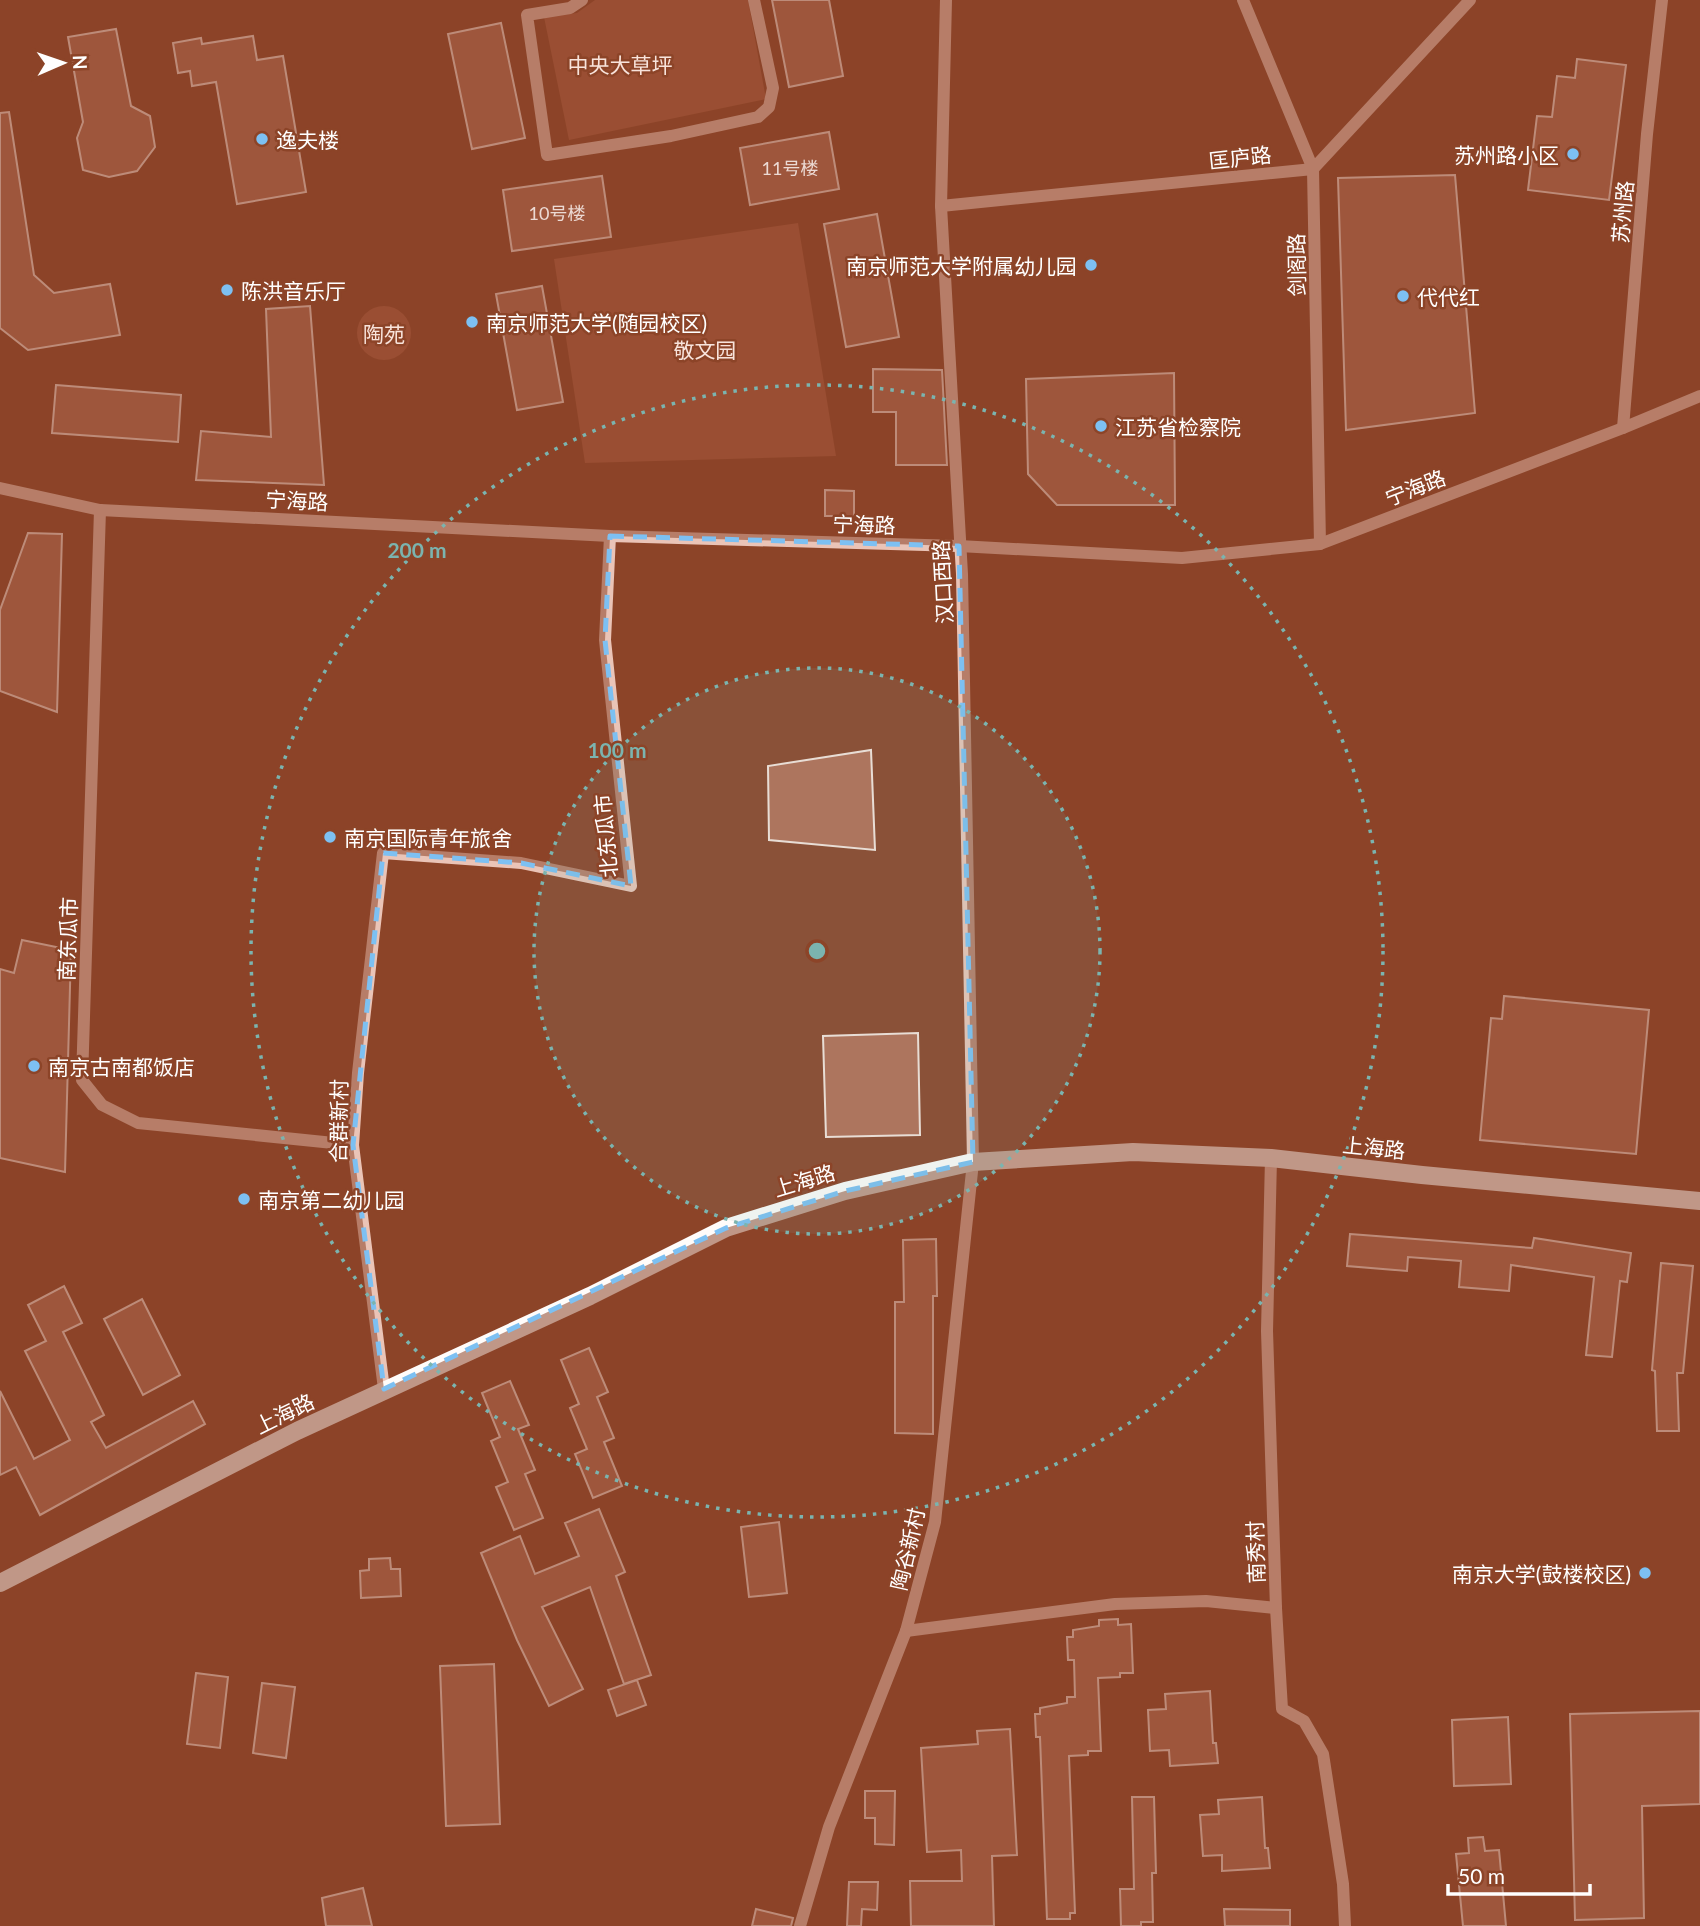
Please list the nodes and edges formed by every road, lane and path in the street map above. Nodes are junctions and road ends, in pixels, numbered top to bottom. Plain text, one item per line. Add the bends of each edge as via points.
1 (582, 0) edge
2 (754, 0) edge
3 (946, 0) edge
4 (1243, 0) edge
5 (1470, 0) edge
6 (1662, 0) edge
7 (1313, 169) junction
8 (941, 206) junction
9 (1700, 396) edge
10 (1623, 428) junction
11 (0, 488) edge
12 (100, 510) junction
13 (610, 536) junction
14 (1320, 544) junction
15 (959, 546) junction
16 (383, 853) joint
17 (353, 1145) junction
18 (1271, 1158) junction
19 (973, 1162) junction
20 (1700, 1201) edge
21 (384, 1389) junction
22 (0, 1583) edge
23 (1276, 1608) junction
24 (906, 1631) junction
25 (800, 1926) edge
26 (1345, 1926) edge

1 - 2 street via 570,8 527,15 547,155 758,117 769,107 773,88
3 - 8 street, 汉口西路
4 - 7 street, 剑阁路
5 - 7 street
6 - 10 street, 苏州路
7 - 8 street, 匡庐路
7 - 14 street, 剑阁路
8 - 15 street, 汉口西路
9 - 10 street, 宁海路
10 - 14 street, 宁海路
11 - 12 street, 宁海路
12 - 13 street, 宁海路
12 - 17 street, 南东瓜市 via 82,1080 102,1105 138,1123
13 - 15 street, 宁海路
13 - 16 street, 北东瓜市 via 605,640 631,886 521,863
14 - 15 street, 宁海路 via 1182,558
15 - 19 street, 汉口西路
16 - 17 street, 合群新村
17 - 21 street, 合群新村
18 - 19 main road, 上海路 via 1133,1152
18 - 20 main road, 上海路
18 - 23 street, 南秀村 via 1267,1331
19 - 21 main road, 上海路 via 845,1191 726,1228 590,1296
19 - 24 street, 陶谷新村 via 935,1522
21 - 22 main road, 上海路
23 - 24 street via 1206,1601 1115,1604
23 - 26 street, 南秀村 via 1282,1709 1304,1721 1323,1754
24 - 25 street, 陶谷新村 via 829,1827

